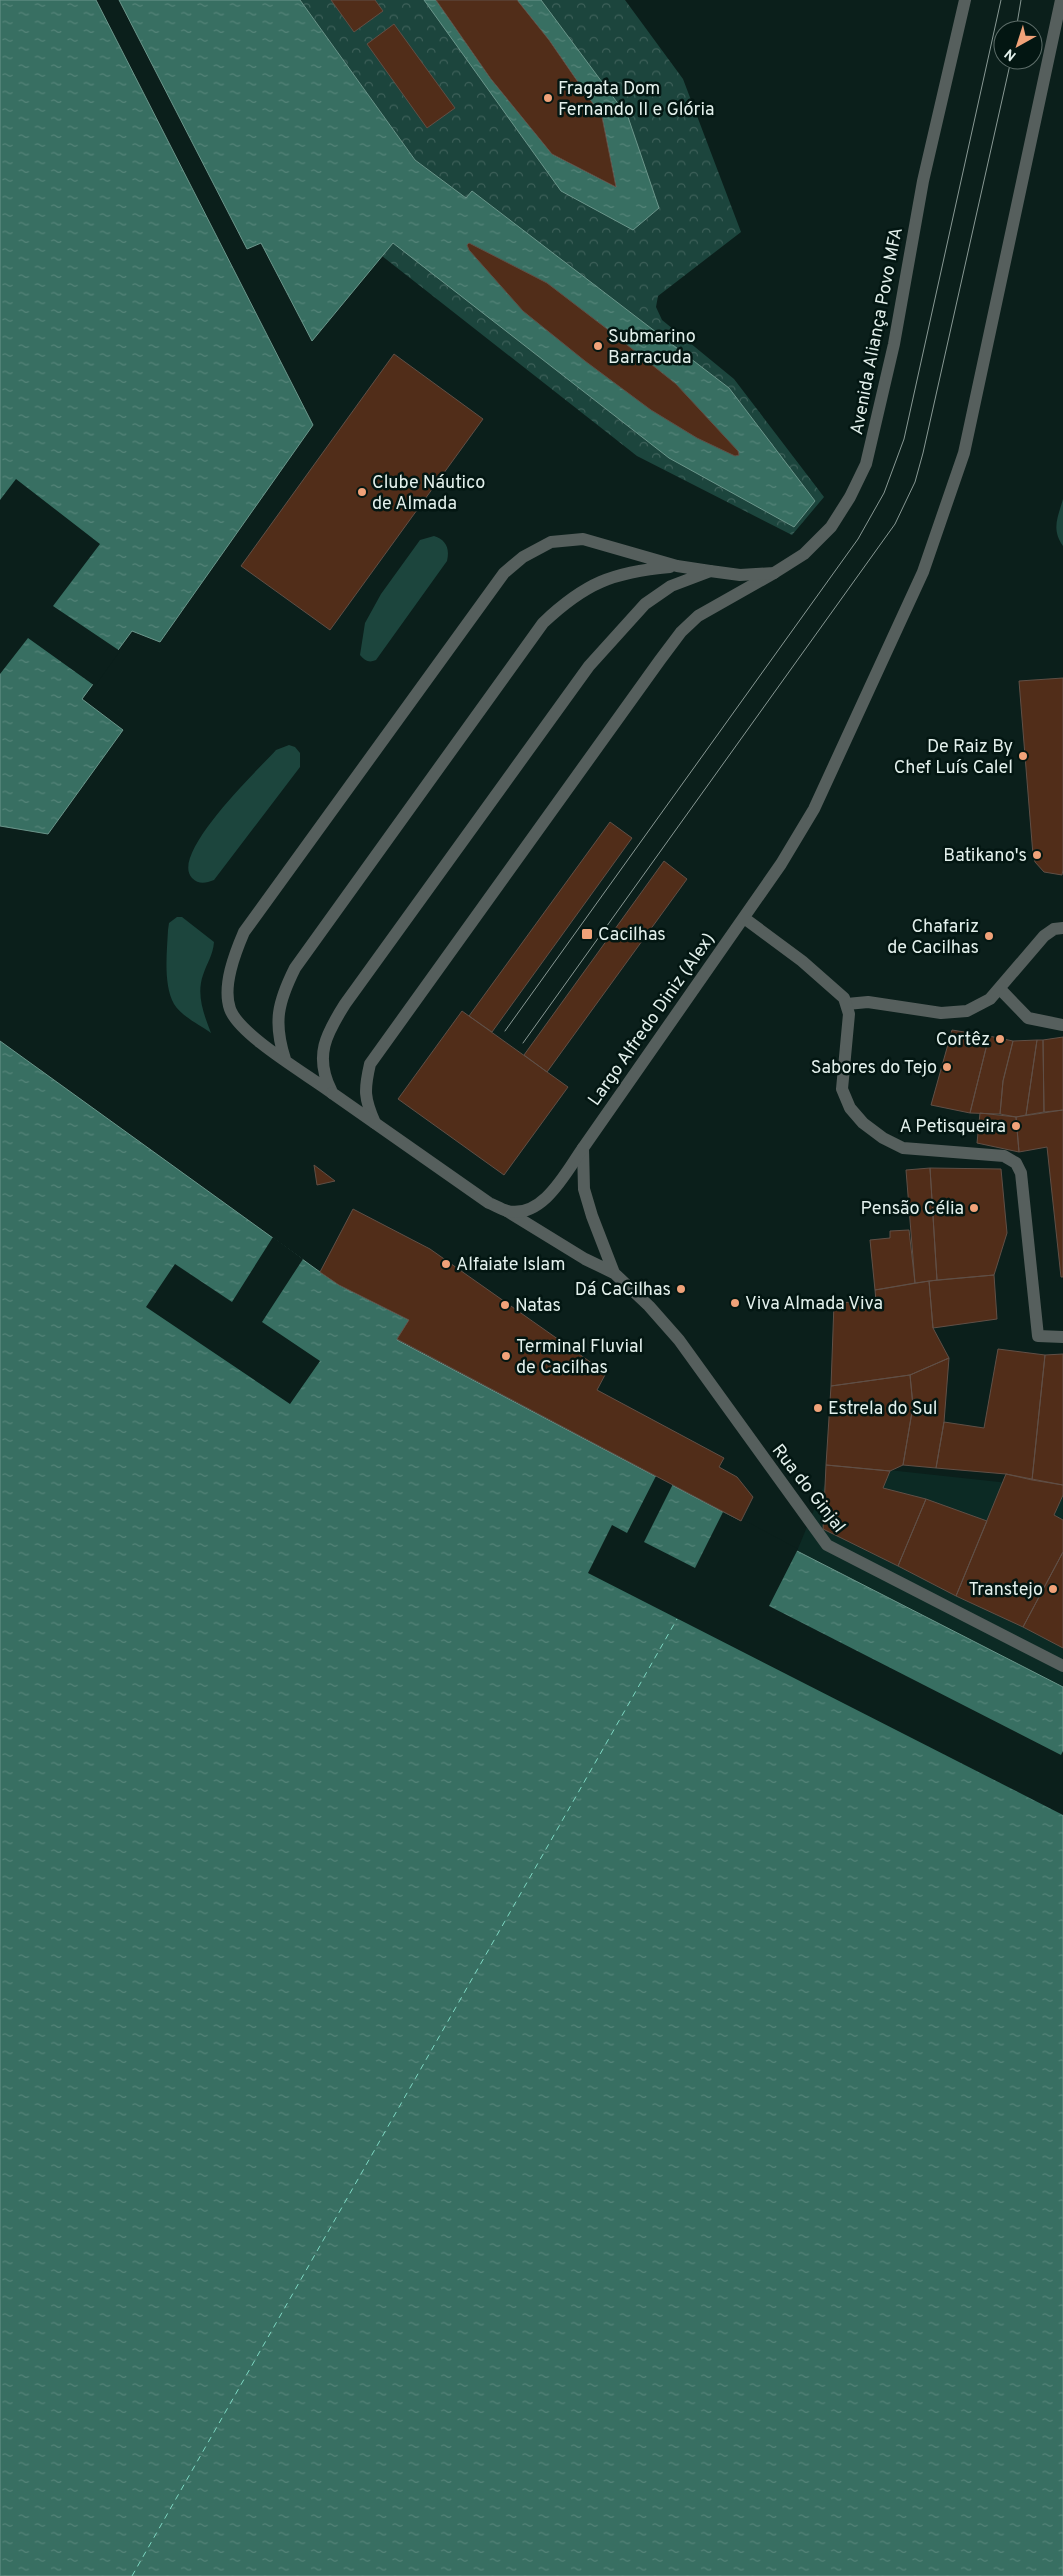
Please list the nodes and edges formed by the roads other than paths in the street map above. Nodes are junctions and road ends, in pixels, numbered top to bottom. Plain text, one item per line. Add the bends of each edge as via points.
1 (964, 0) edge
2 (1061, 0) edge
3 (677, 566) junction
4 (710, 571) junction
5 (774, 572) junction
6 (744, 918) junction
7 (1063, 928) edge
8 (1000, 989) junction
9 (847, 1004) junction
10 (1063, 1025) edge
11 (284, 1059) junction
12 (332, 1093) junction
13 (375, 1123) junction
14 (583, 1148) junction
15 (507, 1211) junction
16 (614, 1273) junction
17 (1063, 1337) edge
18 (1063, 1666) edge

1 - 5 street, Avenida Aliança Povo MFA via 923,181 894,344 866,464 831,527 804,554
2 - 6 street, Largo Alfredo Diniz (Alex) via 964,452 923,572 814,809 782,864
3 - 4 street, Avenida Aliança Povo MFA
3 - 11 street via 636,570 610,577 575,596 543,623 295,968 278,1011 278,1036
3 - 11 street via 582,539 552,542 523,557 504,573 244,932 229,978 230,1009 242,1029
4 - 5 street, Avenida Aliança Povo MFA via 740,575
4 - 12 street via 671,586 645,604 589,666 527,751 344,1004 328,1032 322,1056 324,1075
5 - 13 street via 698,616 660,660 370,1064 364,1089
6 - 9 street via 838,991
6 - 14 street, Largo Alfredo Diniz (Alex)
7 - 8 street via 1054,929 1044,936
8 - 9 street via 979,1007 953,1014 868,1002
8 - 10 street via 1028,1018
9 - 17 street via 842,1089 850,1108 863,1123 903,1148 1004,1156 1016,1163 1021,1172 1038,1336
11 - 12 street
12 - 13 street
13 - 15 street via 489,1203
14 - 15 street, Largo Alfredo Diniz (Alex) via 539,1204 523,1211
14 - 16 street, Rua do Ginjal via 584,1190
15 - 16 street, Rua do Ginjal
16 - 18 street, Rua do Ginjal via 649,1306 678,1340 827,1545

